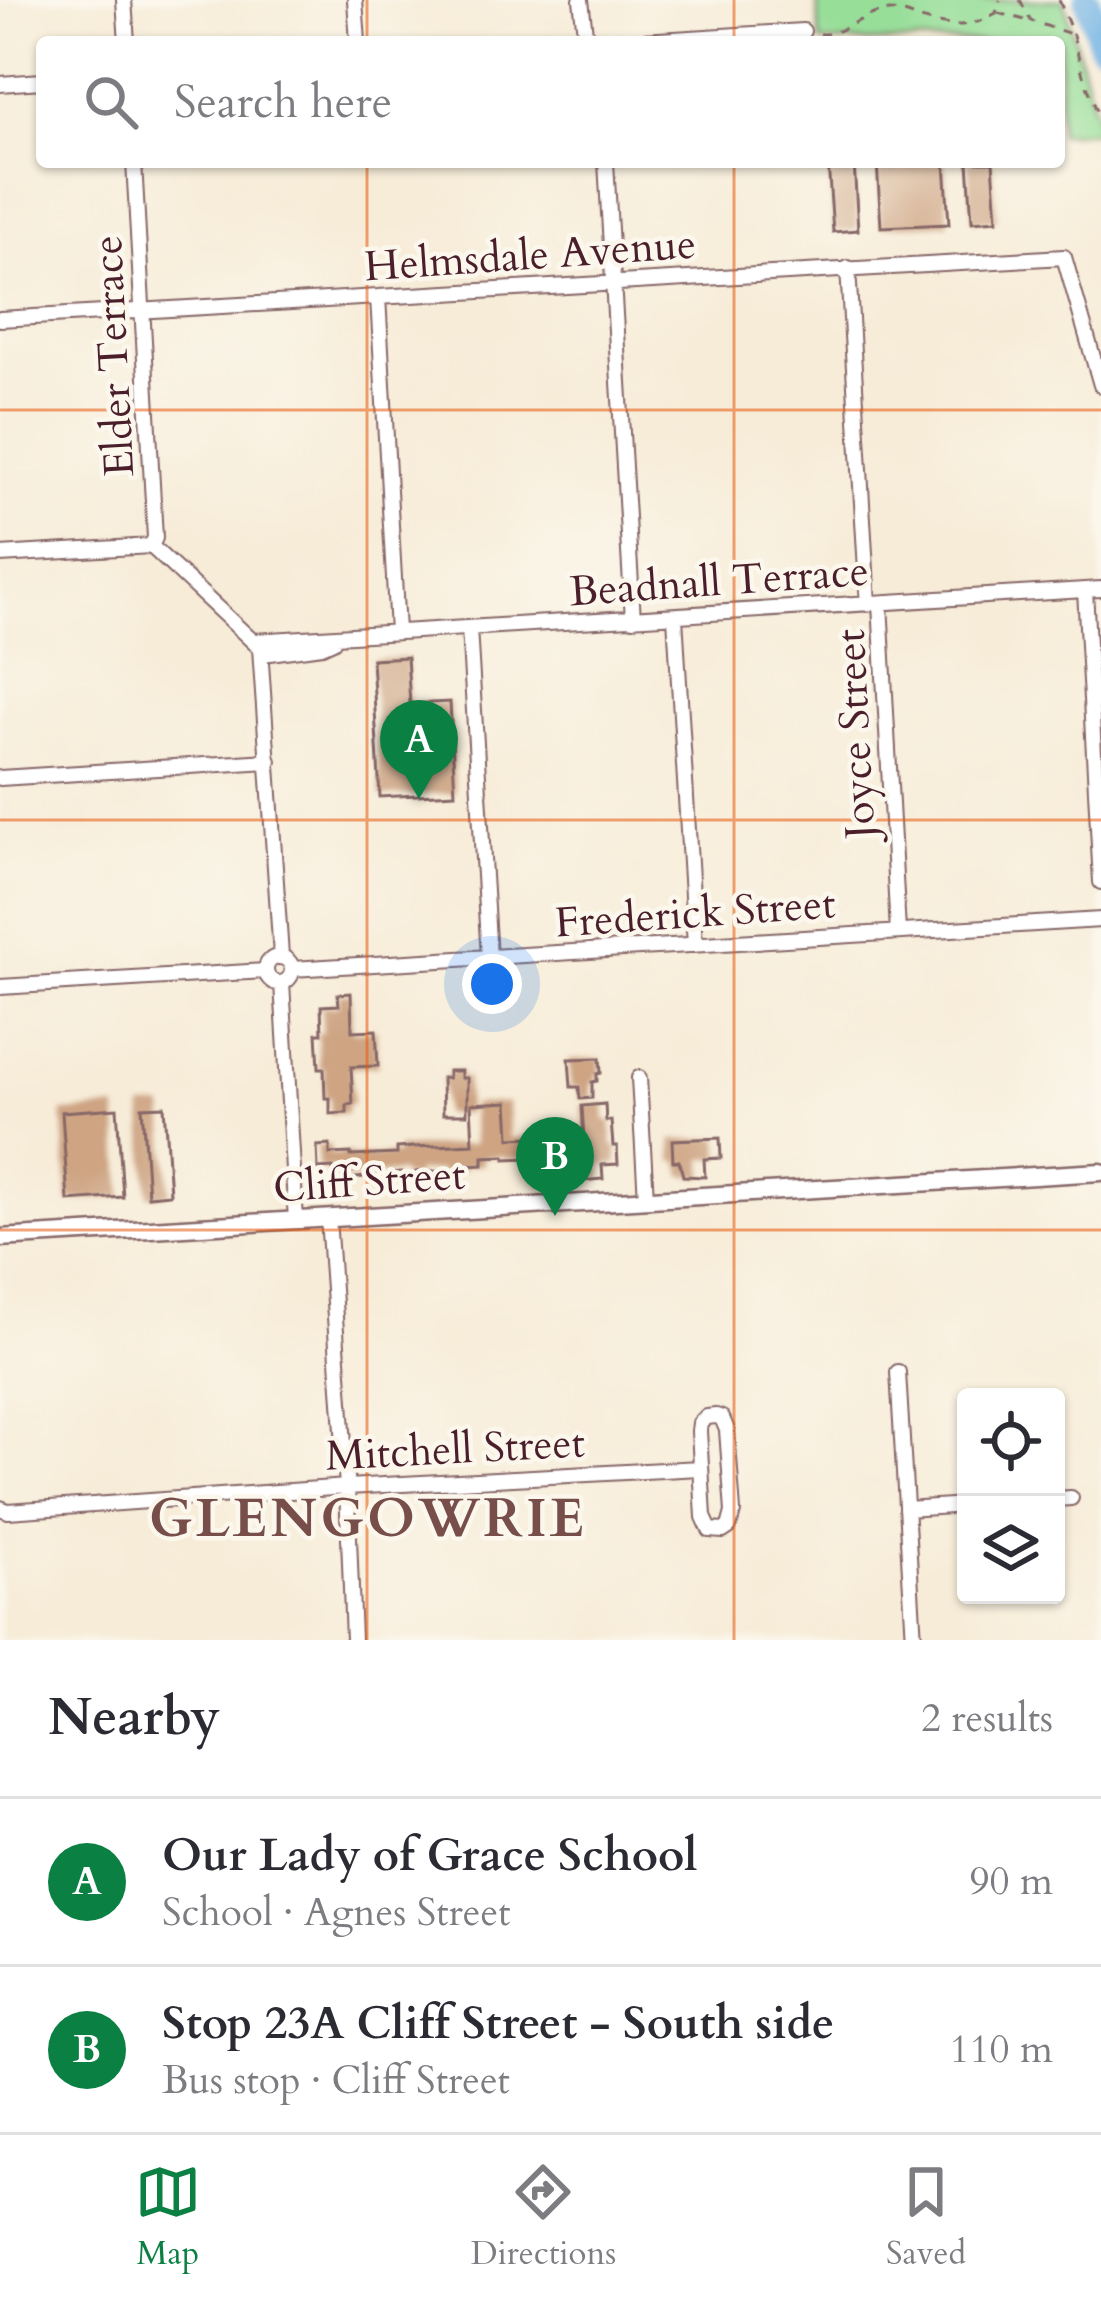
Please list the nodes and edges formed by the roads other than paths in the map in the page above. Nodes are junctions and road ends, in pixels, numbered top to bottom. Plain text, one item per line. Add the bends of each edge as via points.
1 (124, 0) edge
2 (355, 0) edge
3 (581, 0) edge
4 (803, 31) road end
5 (127, 36) edge
6 (358, 36) edge
7 (587, 36) edge
8 (723, 36) edge
9 (36, 81) edge
10 (0, 84) edge
11 (134, 168) edge
12 (606, 168) edge
13 (848, 268) junction
14 (613, 282) junction
15 (378, 297) junction
16 (143, 310) junction
17 (0, 320) edge
18 (1101, 385) edge
19 (151, 546) junction
20 (0, 555) edge
21 (1093, 589) edge
22 (874, 604) junction
23 (675, 617) junction
24 (633, 619) junction
25 (469, 628) junction
26 (398, 631) junction
27 (258, 648) junction
28 (269, 761) junction
29 (0, 778) edge
30 (1101, 882) edge
31 (1101, 920) edge
32 (898, 932) junction
33 (695, 945) junction
34 (281, 956) junction
35 (489, 958) junction
36 (292, 969) junction
37 (265, 971) junction
38 (282, 983) junction
39 (0, 987) edge
40 (639, 1078) dead end
41 (1101, 1172) edge
42 (646, 1199) junction
43 (328, 1218) junction
44 (296, 1221) junction
45 (0, 1238) edge
46 (898, 1372) dead end
47 (700, 1468) junction
48 (347, 1487) junction
49 (957, 1506) edge
50 (0, 1508) edge
51 (906, 1509) junction
52 (353, 1640) edge
53 (914, 1640) edge

1 - 5 street
2 - 6 street
3 - 7 street
4 - 8 street
9 - 10 street
11 - 16 street, Elder Terrace
12 - 14 street
13 - 14 street, Helmsdale Avenue
13 - 18 street, Helmsdale Avenue via 1064,257
13 - 22 street, Joyce Street
14 - 15 street, Helmsdale Avenue
14 - 24 street
15 - 16 street, Helmsdale Avenue
15 - 26 street
16 - 17 street, Helmsdale Avenue
16 - 19 street, Elder Terrace
19 - 20 street
19 - 27 street
21 - 22 street, Beadnall Terrace
21 - 30 street
22 - 23 street, Beadnall Terrace
22 - 32 street, Joyce Street
23 - 24 street, Beadnall Terrace
23 - 33 street
24 - 25 street, Beadnall Terrace
25 - 26 street, Beadnall Terrace
25 - 35 street
26 - 27 street, Beadnall Terrace
27 - 28 street
28 - 29 street
28 - 34 street
31 - 32 street, Frederick Street
32 - 33 street, Frederick Street
33 - 35 street, Frederick Street
34 - 36 street
34 - 37 street
35 - 36 street, Frederick Street
36 - 38 street
37 - 38 street
37 - 39 street
38 - 44 street
40 - 42 street
41 - 42 street, Cliff Street
42 - 43 street, Cliff Street
43 - 44 street, Cliff Street
43 - 48 street
44 - 45 street, Cliff Street
46 - 51 street
47 - 47 street via 700,1423 722,1418 733,1512 723,1531 705,1525
47 - 48 street, Mitchell Street
48 - 50 street, Mitchell Street
48 - 52 street
49 - 51 street
51 - 53 street

